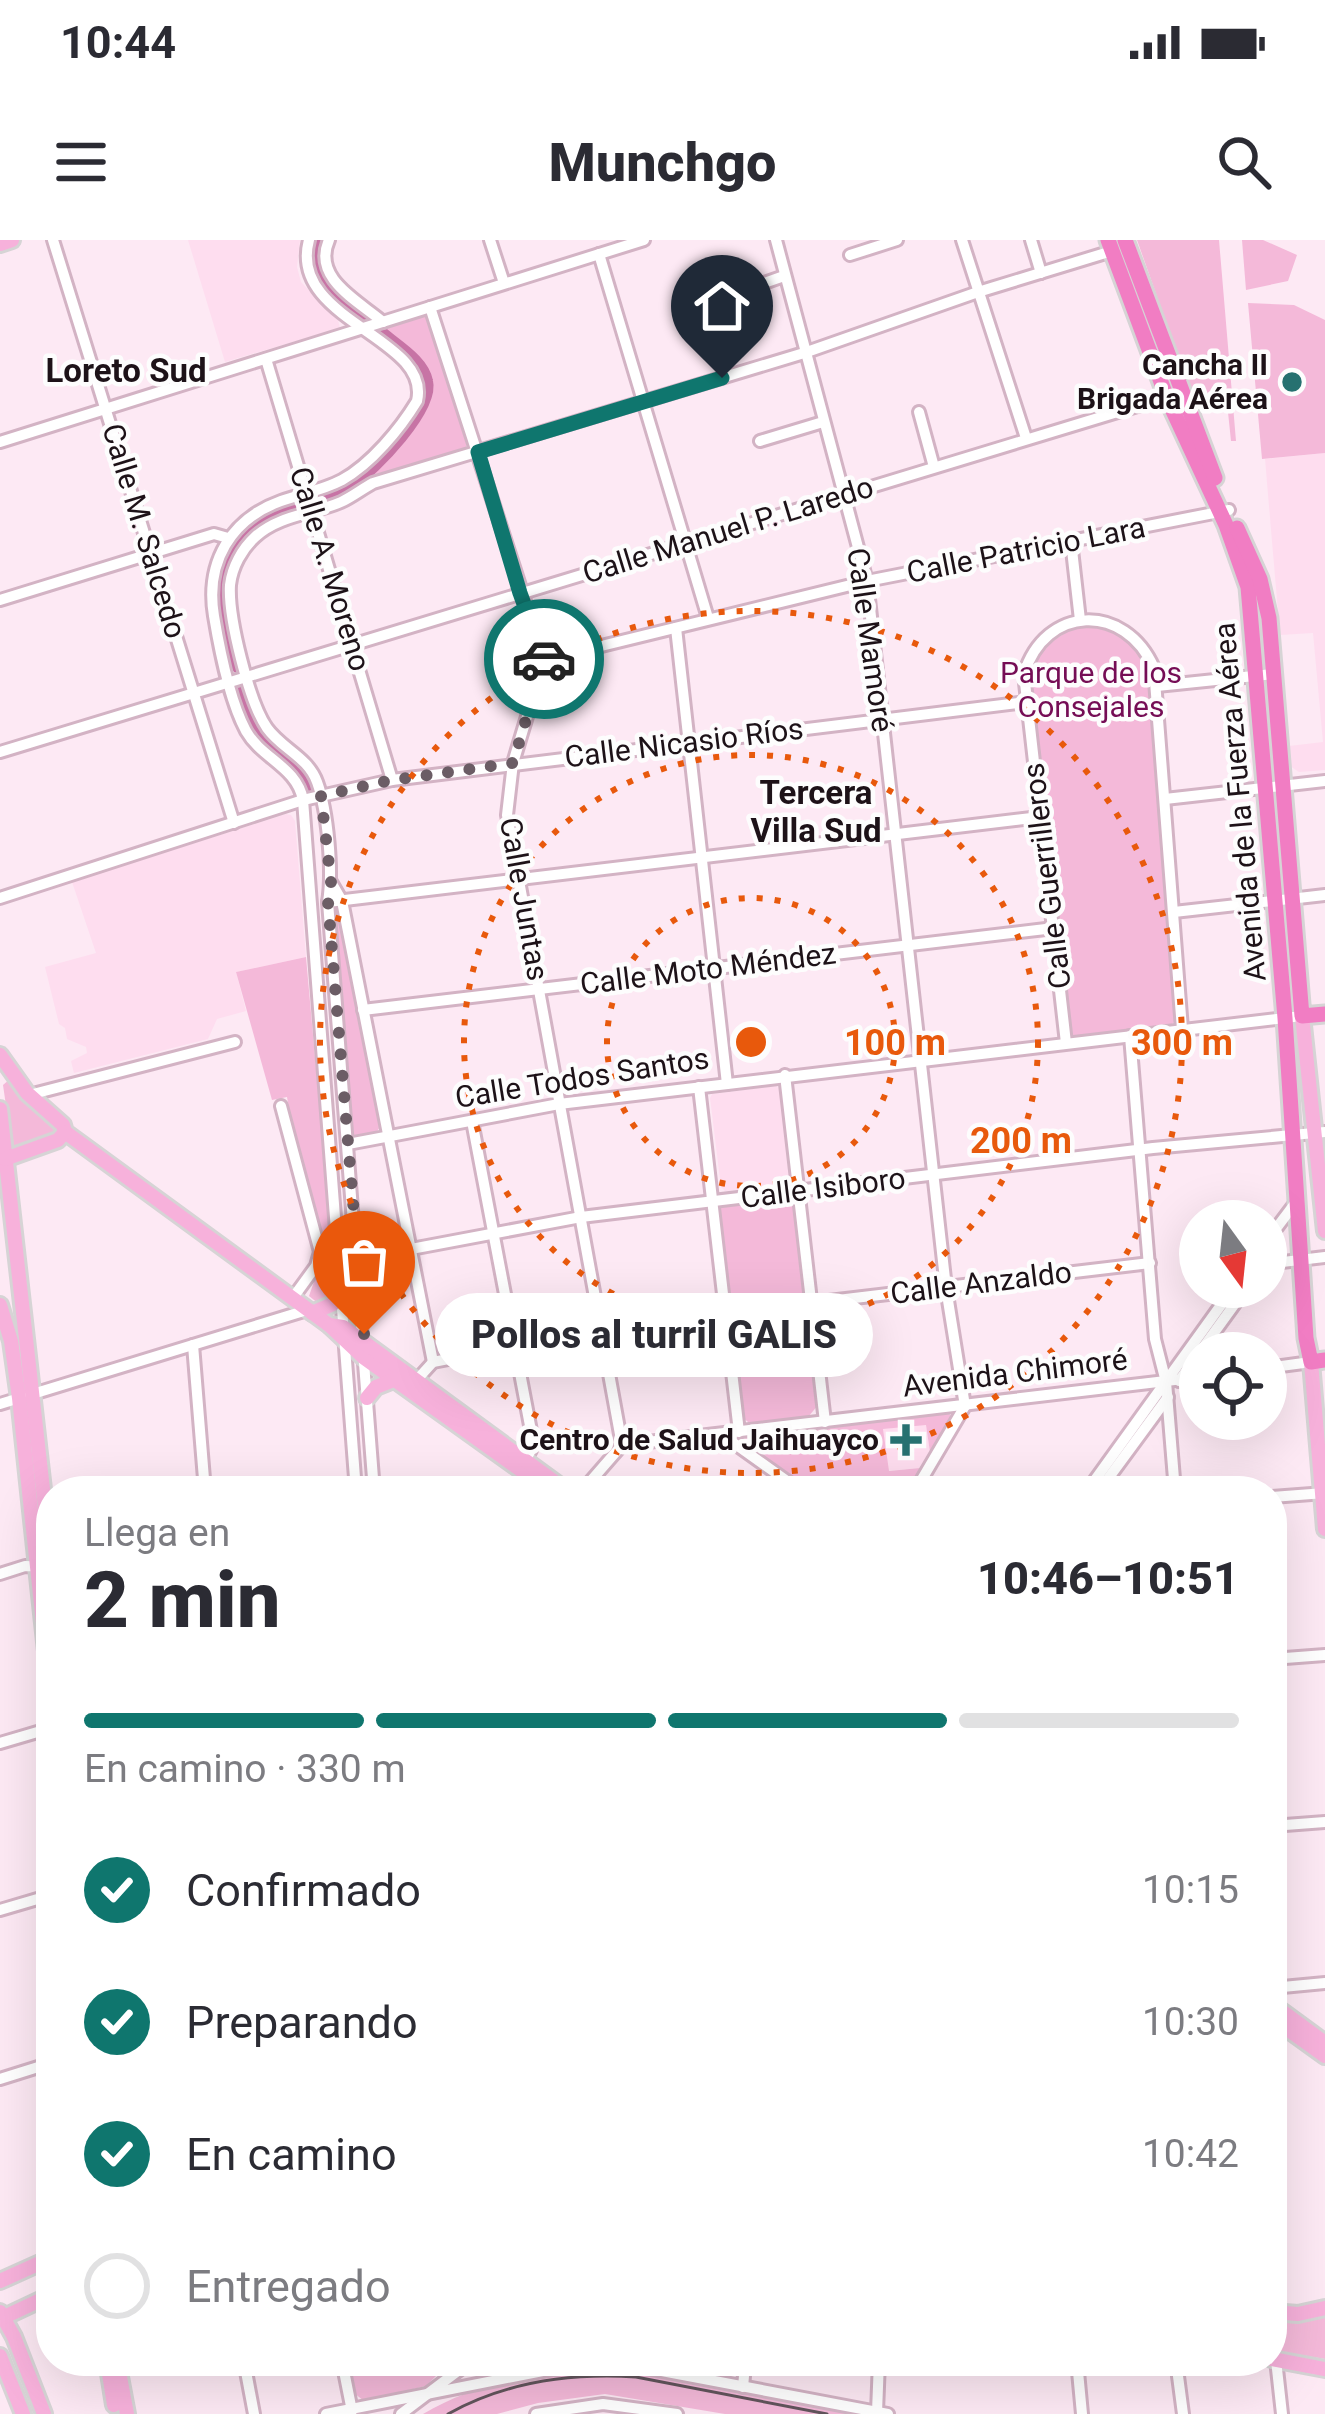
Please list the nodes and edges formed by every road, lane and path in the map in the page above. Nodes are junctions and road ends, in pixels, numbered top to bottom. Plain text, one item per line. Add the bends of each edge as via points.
1 (12, 240) edge
2 (53, 240) edge
3 (309, 240) edge
4 (329, 240) edge
5 (490, 240) edge
6 (644, 240) edge
7 (776, 240) edge
8 (897, 240) edge
9 (962, 240) edge
10 (1031, 240) edge
11 (0, 244) edge
12 (1115, 244) edge
13 (604, 248) edge
14 (850, 255) dead end
15 (1041, 273) junction
16 (784, 277) junction
17 (504, 283) junction
18 (979, 292) junction
19 (722, 298) dead end
20 (430, 307) junction
21 (383, 322) junction
22 (364, 329) junction
23 (804, 353) junction
24 (266, 359) junction
25 (1174, 396) junction
26 (640, 402) junction
27 (106, 409) junction
28 (920, 412) dead end
29 (823, 422) junction
30 (1026, 438) junction
31 (760, 441) dead end
32 (0, 442) edge
33 (478, 452) junction
34 (934, 467) junction
35 (306, 493) junction
36 (844, 495) junction
37 (1224, 511) junction
38 (312, 512) junction
39 (228, 538) junction
40 (1071, 541) junction
41 (686, 543) junction
42 (152, 554) junction
43 (867, 581) junction
44 (520, 593) junction
45 (0, 600) edge
46 (708, 619) junction
47 (1080, 620) junction
48 (676, 628) junction
49 (353, 643) junction
50 (544, 660) junction
51 (248, 675) junction
52 (1265, 675) junction
53 (230, 680) junction
54 (1156, 686) junction
55 (194, 691) junction
56 (1026, 702) junction
57 (882, 719) junction
58 (688, 742) junction
59 (0, 752) edge
60 (513, 763) junction
61 (392, 780) junction
62 (1325, 781) edge
63 (1274, 787) junction
64 (321, 796) junction
65 (303, 800) junction
66 (1165, 800) junction
67 (1040, 817) junction
68 (234, 823) junction
69 (894, 833) junction
70 (701, 854) junction
71 (517, 877) junction
72 (331, 882) junction
73 (1325, 895) edge
74 (0, 898) edge
75 (1284, 900) junction
76 (342, 901) junction
77 (328, 902) junction
78 (1174, 912) junction
79 (1054, 928) junction
80 (907, 945) junction
81 (714, 967) junction
82 (540, 990) junction
83 (363, 1010) junction
84 (1325, 1014) edge
85 (1293, 1017) junction
86 (1182, 1030) junction
87 (1130, 1036) junction
88 (235, 1042) dead end
89 (1066, 1043) junction
90 (0, 1055) edge
91 (922, 1060) junction
92 (785, 1075) junction
93 (728, 1084) junction
94 (699, 1087) junction
95 (29, 1095) junction
96 (559, 1104) junction
97 (281, 1106) dead end
98 (0, 1109) edge
99 (472, 1121) junction
100 (65, 1132) junction
101 (1320, 1132) edge
102 (1291, 1134) junction
103 (389, 1136) junction
104 (348, 1144) junction
105 (1140, 1150) junction
106 (5, 1160) junction
107 (935, 1175) junction
108 (1323, 1175) edge
109 (799, 1190) junction
110 (712, 1201) junction
111 (1296, 1202) junction
112 (1287, 1214) edge
113 (581, 1217) junction
114 (1325, 1231) edge
115 (495, 1233) junction
116 (7, 1238) edge
117 (411, 1249) junction
118 (1325, 1257) edge
119 (358, 1259) junction
120 (1300, 1260) junction
121 (1287, 1262) edge
122 (1150, 1263) junction
123 (946, 1288) junction
124 (340, 1293) junction
125 (292, 1299) junction
126 (812, 1303) junction
127 (0, 1305) edge
128 (1220, 1308) edge
129 (1230, 1308) edge
130 (310, 1311) junction
131 (727, 1314) junction
132 (603, 1329) junction
133 (339, 1332) junction
134 (194, 1345) junction
135 (516, 1346) junction
136 (364, 1350) junction
137 (1318, 1361) edge
138 (433, 1362) junction
139 (1287, 1365) edge
140 (1179, 1380) edge
141 (1173, 1381) junction
142 (407, 1383) junction
143 (26, 1396) junction
144 (367, 1398) junction
145 (1166, 1399) junction
146 (0, 1404) edge
147 (965, 1406) junction
148 (825, 1422) junction
149 (740, 1432) junction
150 (720, 1434) junction
151 (622, 1445) junction
152 (525, 1467) junction
153 (205, 1476) edge
154 (354, 1476) edge
155 (373, 1476) edge
156 (526, 1476) edge
157 (534, 1476) edge
158 (541, 1476) edge
159 (595, 1476) edge
160 (780, 1476) edge
161 (924, 1476) edge
162 (1099, 1476) edge
163 (1110, 1476) edge
164 (1173, 1476) edge
165 (36, 1480) edge
166 (1324, 1493) edge
167 (1287, 1496) edge
168 (1325, 1529) edge
169 (36, 1566) edge
170 (0, 1574) edge
171 (1325, 1655) edge
172 (1287, 1658) edge
173 (36, 1732) edge
174 (0, 1743) edge
175 (1325, 1822) edge
176 (1287, 1825) edge
177 (36, 1899) edge
178 (0, 1910) edge
179 (1325, 1983) edge
180 (1287, 1987) edge
181 (1287, 2015) edge
182 (1287, 2029) edge
183 (1325, 2043) edge
184 (1325, 2056) edge
185 (36, 2068) edge
186 (0, 2079) edge
187 (36, 2265) edge
188 (0, 2281) edge
189 (36, 2302) edge
190 (1325, 2308) edge
191 (1287, 2313) edge
192 (1, 2320) edge
193 (0, 2356) edge
194 (1287, 2361) edge
195 (1321, 2367) edge
196 (111, 2376) edge
197 (118, 2376) edge
198 (121, 2376) edge
199 (247, 2376) edge
200 (344, 2376) edge
201 (449, 2376) edge
202 (519, 2376) edge
203 (689, 2376) edge
204 (744, 2376) edge
205 (880, 2376) edge
206 (1078, 2376) edge
207 (1179, 2376) edge
208 (1276, 2376) edge
209 (743, 2386) junction
210 (435, 2391) junction
211 (121, 2409) edge
212 (352, 2411) edge
213 (883, 2413) edge
214 (23, 2414) edge
215 (34, 2414) edge
216 (44, 2414) edge
217 (254, 2414) edge
218 (326, 2414) edge
219 (401, 2414) edge
220 (536, 2414) edge
221 (677, 2414) edge
222 (1082, 2414) edge
223 (1183, 2414) edge
224 (1282, 2414) edge

1 - 11 main road
2 - 27 street, Calle M. Salcedo
3 - 22 street via 305,263 315,288
4 - 21 street via 329,277
5 - 17 street
6 - 13 street
7 - 16 street, Calle Mamoré
8 - 14 street
9 - 18 street
10 - 15 street
12 - 15 street
12 - 25 highway, Avenida de la Fuerza Aérea
13 - 17 street
13 - 26 street
15 - 18 street
16 - 19 street
16 - 23 street, Calle Mamoré
17 - 20 street
18 - 23 street
18 - 30 street
20 - 21 street
20 - 33 street
21 - 22 street
22 - 24 street
22 - 35 street via 417,377 417,400 367,461
23 - 26 street
23 - 29 street, Calle Mamoré
24 - 27 street
24 - 35 street, Calle A. Moreno
25 - 30 street, Calle Manuel P. Laredo
25 - 37 highway, Avenida de la Fuerza Aérea
26 - 33 street
26 - 41 street
27 - 32 street
27 - 42 street, Calle M. Salcedo
28 - 34 street
29 - 31 street
29 - 36 street, Calle Mamoré
30 - 34 street, Calle Manuel P. Laredo
33 - 38 street via 373,483
33 - 44 street
34 - 36 street, Calle Manuel P. Laredo
35 - 38 street, Calle A. Moreno
35 - 39 street via 252,513
36 - 41 street, Calle Manuel P. Laredo
36 - 43 street, Calle Mamoré
37 - 40 street, Calle Patricio Lara
37 - 52 highway, Avenida de la Fuerza Aérea via 1265,598
38 - 49 street, Calle A. Moreno
38 - 51 street via 268,527 237,561 231,602
39 - 42 street via 214,534
39 - 53 street via 213,598
40 - 43 street, Calle Patricio Lara
40 - 47 street
41 - 44 street, Calle Manuel P. Laredo
41 - 46 street
42 - 45 street
42 - 55 street, Calle M. Salcedo
43 - 46 street, Calle Patricio Lara
43 - 57 street, Calle Mamoré
44 - 49 street, Calle Manuel P. Laredo
44 - 50 street
46 - 48 street, Calle Patricio Lara
47 - 54 street via 1131,633 1148,654
47 - 56 street, Calle Guerrilleros via 1040,641 1029,657
48 - 50 street, Calle Patricio Lara
48 - 58 street
49 - 51 street, Calle Manuel P. Laredo
49 - 61 street, Calle A. Moreno
50 - 60 street, Calle Juntas
51 - 53 street, Calle Manuel P. Laredo
51 - 64 street via 266,728 310,767
52 - 54 street
52 - 63 highway, Avenida de la Fuerza Aérea
53 - 55 street, Calle Manuel P. Laredo
53 - 65 street via 245,729 292,775
54 - 66 street
55 - 59 street, Calle Manuel P. Laredo
55 - 68 street, Calle M. Salcedo
56 - 57 street, Calle Nicasio Ríos
56 - 67 street, Calle Guerrilleros
57 - 58 street, Calle Nicasio Ríos
57 - 69 street, Calle Mamoré
58 - 60 street, Calle Nicasio Ríos
58 - 70 street
60 - 61 street, Calle Nicasio Ríos
60 - 71 street, Calle Juntas via 506,815
61 - 64 street, Calle Nicasio Ríos
62 - 63 street
63 - 66 street
63 - 75 highway, Avenida de la Fuerza Aérea
64 - 65 street, Calle Nicasio Ríos
64 - 72 street
65 - 68 street, Calle Nicasio Ríos
65 - 124 street
66 - 78 street
67 - 69 street
67 - 79 street, Calle Guerrilleros
68 - 74 street, Calle Nicasio Ríos
69 - 70 street
69 - 80 street, Calle Mamoré
70 - 71 street
70 - 81 street
71 - 76 street
71 - 82 street, Calle Juntas
72 - 76 street
72 - 77 street
73 - 75 street
75 - 78 street
75 - 85 highway, Avenida de la Fuerza Aérea
76 - 77 street
76 - 83 street
77 - 104 street
78 - 86 street
79 - 80 street, Calle Moto Méndez
79 - 89 street, Calle Guerrilleros
80 - 81 street, Calle Moto Méndez
80 - 91 street, Calle Mamoré
81 - 82 street, Calle Moto Méndez
81 - 93 street
82 - 83 street, Calle Moto Méndez
82 - 96 street, Calle Juntas
83 - 103 street
84 - 85 highway, Calle Todos Santos
85 - 86 street, Calle Todos Santos
85 - 101 main road, Avenida de la Fuerza Aérea
85 - 102 highway, Avenida de la Fuerza Aérea
86 - 87 street, Calle Todos Santos
87 - 89 street, Calle Todos Santos
87 - 105 street
88 - 95 street
89 - 91 street, Calle Todos Santos
90 - 95 main road
91 - 92 street, Calle Todos Santos
91 - 107 street, Calle Mamoré
92 - 93 street, Calle Todos Santos
92 - 109 street
93 - 94 street, Calle Todos Santos
94 - 96 street, Calle Todos Santos
94 - 110 street
95 - 100 main road
96 - 99 street, Calle Todos Santos
96 - 113 street, Calle Juntas
97 - 125 street via 320,1252
98 - 106 main road
99 - 103 street, Calle Todos Santos
99 - 115 street
100 - 106 main road
100 - 125 main road
101 - 102 street, Calle Isiboro
101 - 108 main road, Avenida de la Fuerza Aérea
102 - 105 street, Calle Isiboro
102 - 111 highway, Avenida de la Fuerza Aérea
103 - 104 street, Calle Todos Santos
103 - 117 street
104 - 119 street
105 - 107 street, Calle Isiboro
105 - 122 street
106 - 116 main road
107 - 109 street, Calle Isiboro
107 - 123 street, Calle Mamoré
108 - 114 main road, Avenida de la Fuerza Aérea
109 - 110 street, Calle Isiboro
109 - 126 street
110 - 113 street, Calle Isiboro
110 - 131 street
111 - 112 street
111 - 120 highway, Avenida de la Fuerza Aérea
113 - 115 street, Calle Isiboro
113 - 132 street, Calle Juntas
115 - 117 street, Calle Isiboro
115 - 135 street
116 - 143 main road
117 - 119 street, Calle Isiboro
117 - 138 street
118 - 120 street
119 - 136 street
120 - 121 street
120 - 137 highway, Avenida de la Fuerza Aérea
122 - 123 street, Calle Anzaldo
122 - 141 street via 1155,1339
123 - 126 street, Calle Anzaldo
123 - 147 street, Calle Mamoré
124 - 130 main road
124 - 133 street
125 - 130 main road
126 - 148 street
127 - 143 main road
128 - 141 street
129 - 141 street
130 - 133 main road
130 - 134 street
131 - 132 street
131 - 149 street
132 - 135 street
132 - 151 street, Calle Juntas
133 - 136 main road
133 - 154 street
134 - 143 street
134 - 153 street
135 - 138 street
135 - 152 street via 533,1444
136 - 142 main road
136 - 144 street
137 - 139 street
137 - 166 main road, Avenida de la Fuerza Aérea
138 - 142 street
140 - 141 street, Avenida Chimoré
141 - 145 street
141 - 147 street, Avenida Chimoré
141 - 162 street
142 - 144 main road via 376,1387
142 - 152 main road
143 - 146 street
143 - 165 main road
144 - 155 street
145 - 163 street
145 - 164 street
147 - 148 street, Avenida Chimoré
147 - 161 street
148 - 149 street, Avenida Chimoré
149 - 150 street, Avenida Chimoré
150 - 151 street, Avenida Chimoré
150 - 160 street
151 - 159 street
152 - 156 street
152 - 157 main road
152 - 158 main road
166 - 167 street
166 - 168 main road, Avenida de la Fuerza Aérea
169 - 170 street
171 - 172 street
173 - 174 street
175 - 176 street
177 - 178 street
179 - 180 street
181 - 183 main road
182 - 184 main road
185 - 186 street
187 - 188 main road
189 - 192 main road
190 - 191 main road
192 - 215 main road
192 - 216 main road
193 - 214 main road
194 - 195 main road
196 - 211 main road
197 - 211 main road
198 - 211 main road
199 - 217 street
200 - 212 street
201 - 210 street
202 - 210 street
203 - 209 street
204 - 209 street
205 - 213 street
206 - 222 street
207 - 223 street
208 - 224 street
209 - 213 street
210 - 212 street
210 - 219 street
212 - 218 street
220 - 221 street via 603,2404

